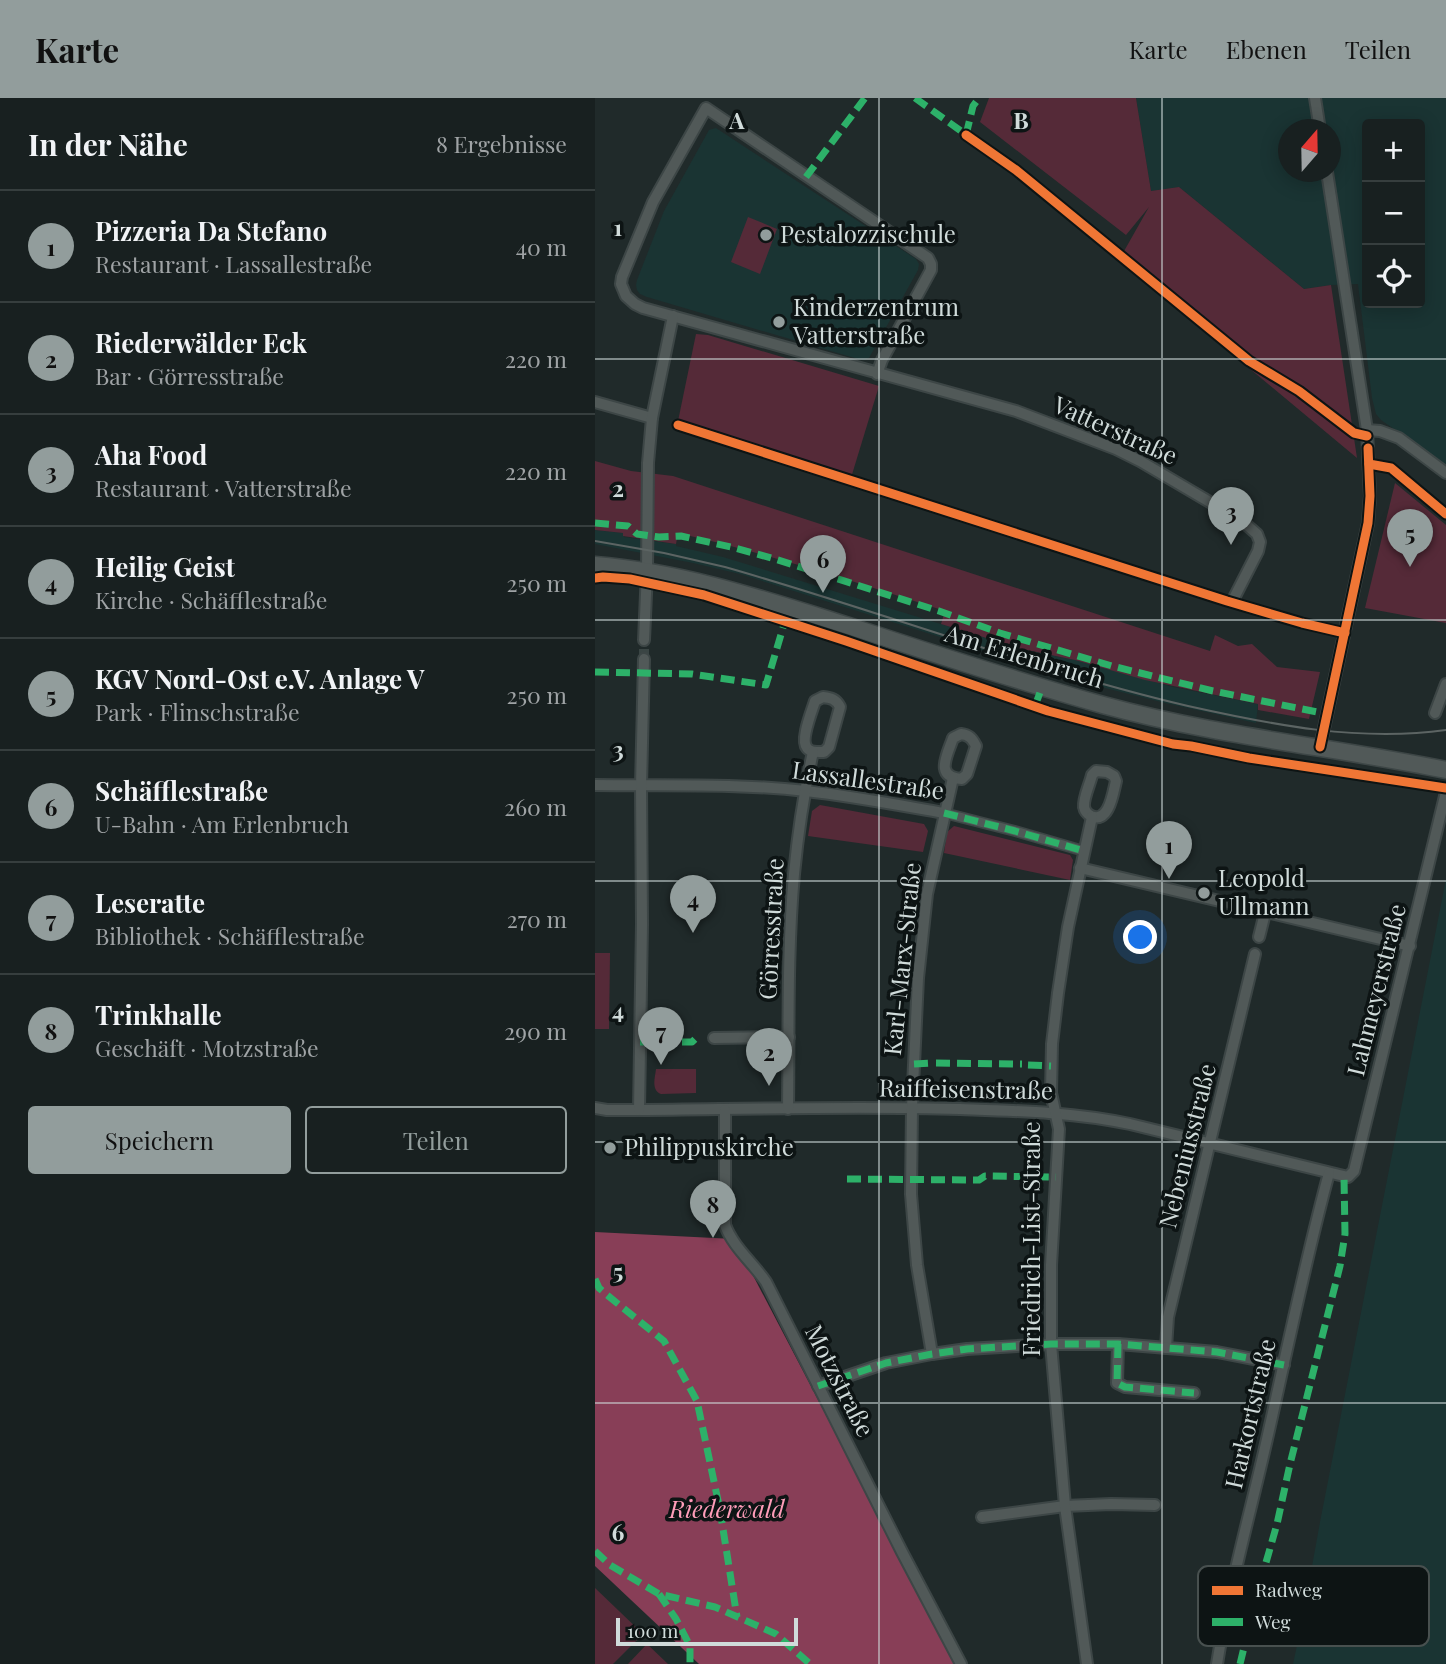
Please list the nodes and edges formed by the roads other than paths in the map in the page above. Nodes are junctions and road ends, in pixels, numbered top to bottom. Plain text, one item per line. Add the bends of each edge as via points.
1 (1315, 98) edge
2 (1318, 119) edge
3 (1329, 182) edge
4 (673, 316) junction
5 (877, 374) junction
6 (595, 402) edge
7 (652, 418) junction
8 (1367, 430) junction
9 (1446, 473) edge
10 (595, 565) edge
11 (647, 571) junction
12 (1234, 598) dead end
13 (644, 640) tunnel mouth
14 (644, 659) tunnel mouth
15 (1446, 684) edge
16 (1435, 713) dead end
17 (1320, 747) junction
18 (813, 752) junction
19 (1446, 770) edge
20 (953, 778) dead end
21 (595, 785) edge
22 (641, 786) junction
23 (805, 790) junction
24 (1446, 792) edge
25 (944, 813) junction
26 (1092, 817) dead end
27 (1084, 851) junction
28 (1080, 869) junction
29 (1265, 913) junction
30 (1259, 937) dead end
31 (1410, 946) junction
32 (1255, 954) dead end
33 (789, 1037) junction
34 (714, 1038) dead end
35 (595, 1108) edge
36 (912, 1108) junction
37 (788, 1109) junction
38 (639, 1110) junction
39 (725, 1110) junction
40 (1054, 1112) junction
41 (1210, 1144) junction
42 (1329, 1173) junction
43 (1051, 1344) junction
44 (1118, 1344) junction
45 (1166, 1348) junction
46 (932, 1354) junction
47 (1284, 1364) junction
48 (818, 1386) junction
49 (1194, 1392) dead end
50 (1154, 1505) dead end
51 (1065, 1506) junction
52 (982, 1517) dead end
53 (1237, 1566) edge
54 (1220, 1646) edge
55 (961, 1664) edge
56 (1087, 1664) edge
57 (1217, 1664) edge

1 - 2 street
3 - 8 street
4 - 5 street, Vatterstraße
4 - 5 street, Vatterstraße via 635,304 622,290 622,278 653,202 706,108 932,264
4 - 7 street
5 - 12 street, Vatterstraße via 1016,411 1116,449 1242,520 1259,542
6 - 7 street
7 - 11 street
8 - 9 street via 1399,438
8 - 17 street via 1368,523
10 - 11 main road, Am Erlenbruch
11 - 13 street
11 - 17 main road, Am Erlenbruch via 744,593 1104,705 1203,729
14 - 22 street
15 - 16 street
17 - 19 main road, Am Erlenbruch
18 - 18 street, Görresstraße via 829,747 840,707 830,698 815,701 804,740
18 - 23 street, Görresstraße
20 - 25 street, Karl-Marx-Straße
21 - 22 street, Lassallestraße
22 - 23 street, Lassallestraße
22 - 38 street
23 - 25 street, Lassallestraße
23 - 33 street, Görresstraße via 794,874
24 - 31 street, Lahmeyerstraße
25 - 27 street, Lassallestraße
25 - 36 street, Karl-Marx-Straße via 927,894
26 - 27 street, Friedrich-List-Straße
27 - 28 street, Friedrich-List-Straße
28 - 29 street
28 - 40 street, Friedrich-List-Straße via 1052,1044
29 - 30 street
29 - 31 street
31 - 42 street, Lahmeyerstraße via 1354,1171 1348,1177
32 - 41 street, Nebeniusstraße
33 - 34 street
33 - 37 street, Görresstraße
35 - 38 street, Raiffeisenstraße
36 - 37 street, Raiffeisenstraße
36 - 40 street, Raiffeisenstraße
36 - 46 street, Karl-Marx-Straße via 911,1194
37 - 39 street, Raiffeisenstraße
38 - 39 street, Raiffeisenstraße
39 - 48 street, Motzstraße via 725,1225 766,1282
40 - 41 street, Raiffeisenstraße via 1097,1117
40 - 43 street, Friedrich-List-Straße via 1059,1129
41 - 42 street, Raiffeisenstraße
41 - 45 street, Nebeniusstraße via 1168,1317
42 - 47 street, Harkortstraße
43 - 44 street
43 - 46 street
43 - 51 street, Friedrich-List-Straße
44 - 45 street
44 - 49 street via 1117,1382 1125,1387
45 - 47 street
46 - 48 street via 886,1363
47 - 53 street, Harkortstraße
48 - 55 street, Motzstraße
50 - 51 street
51 - 52 street
51 - 56 street, Friedrich-List-Straße
54 - 57 street, Harkortstraße

